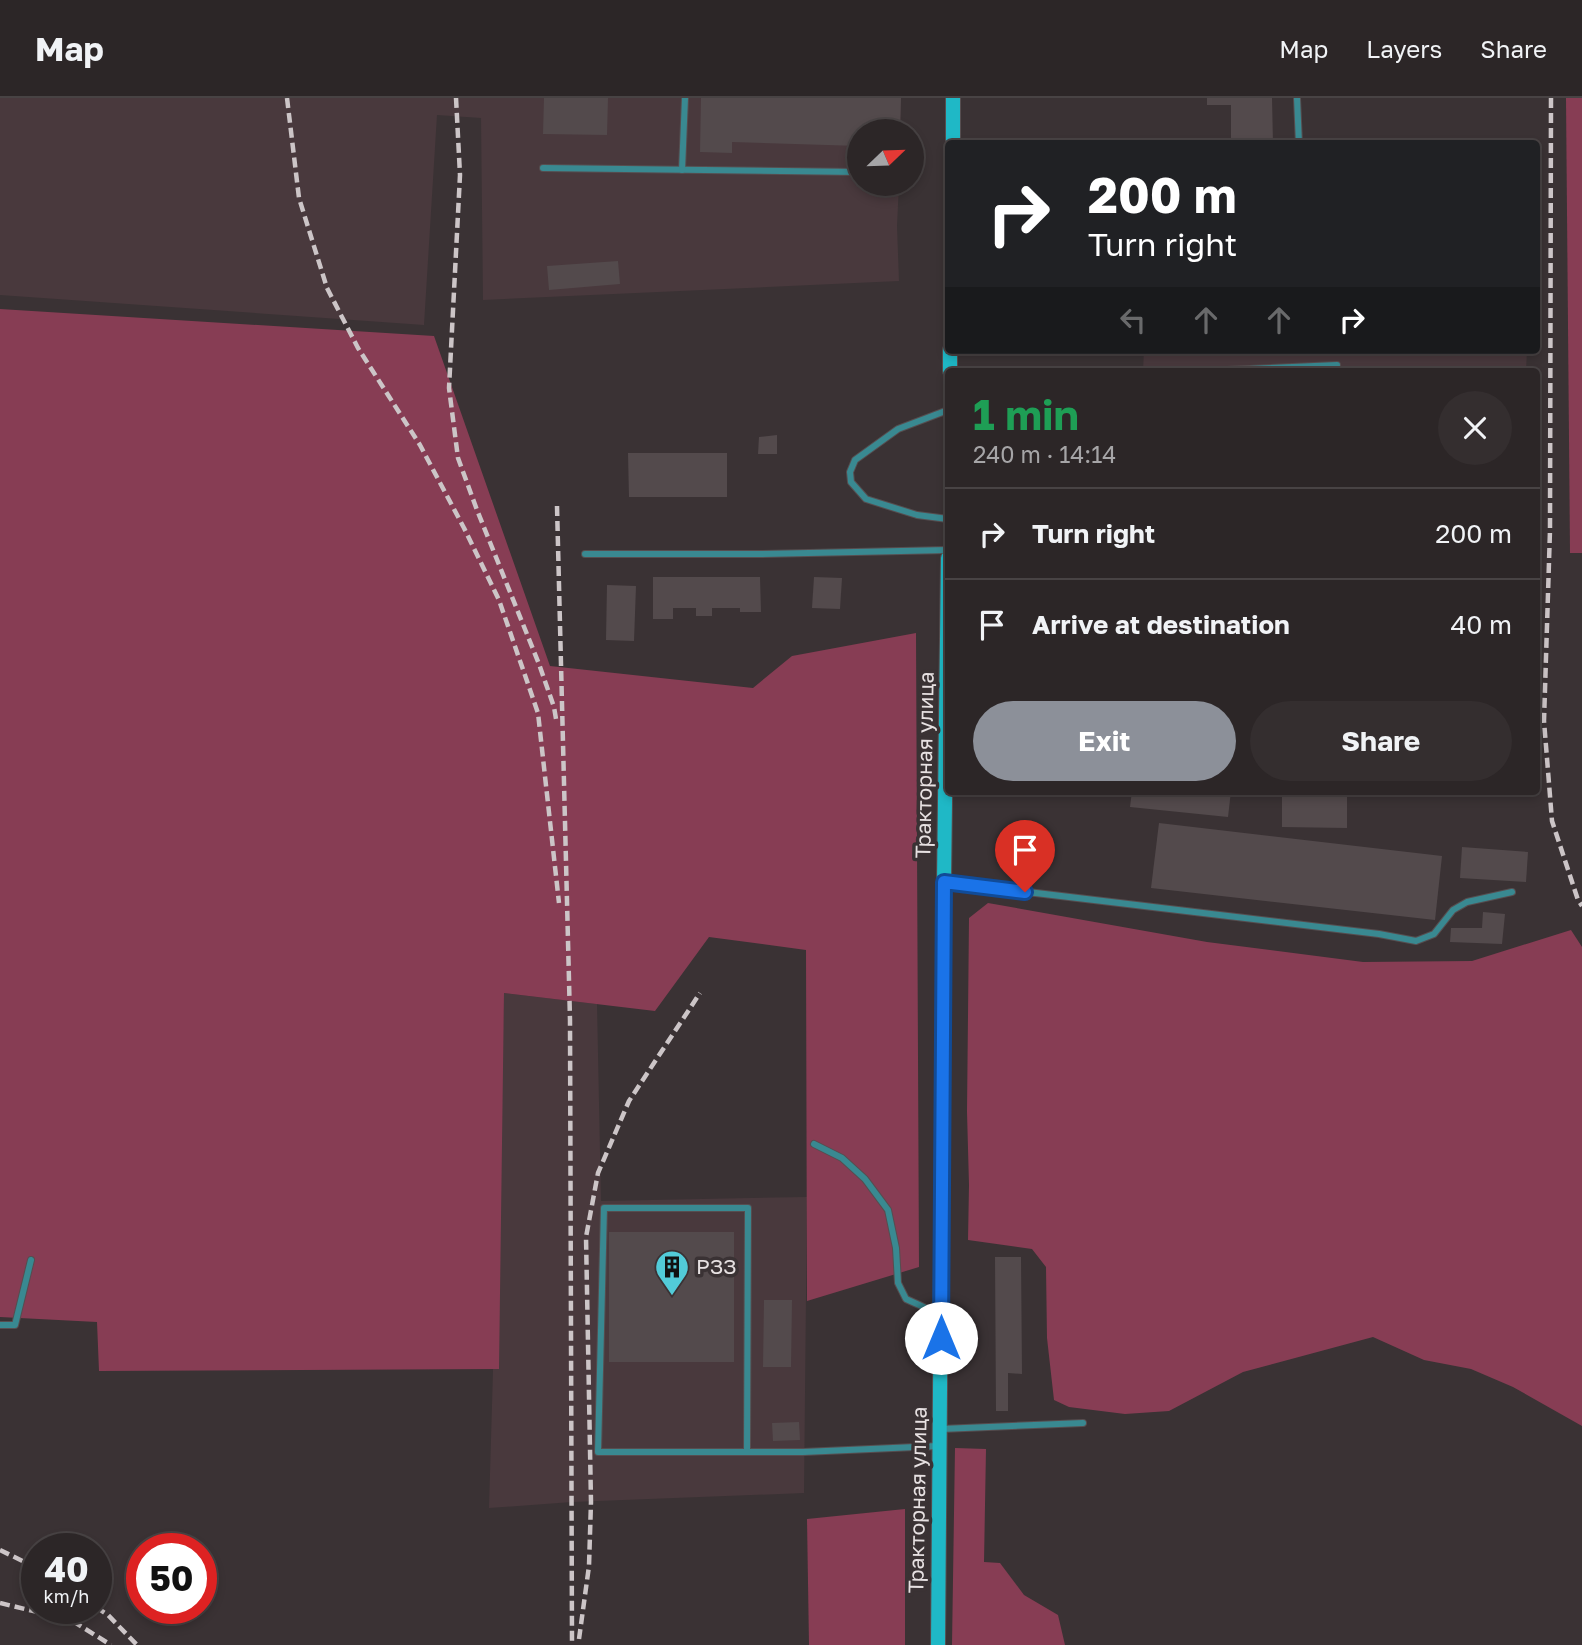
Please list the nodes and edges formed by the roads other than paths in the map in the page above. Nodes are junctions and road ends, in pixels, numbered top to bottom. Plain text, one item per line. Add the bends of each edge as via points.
1 (685, 98) edge
2 (953, 98) edge
3 (1297, 98) edge
4 (953, 140) edge
5 (1299, 140) edge
6 (543, 168) dead end
7 (682, 170) junction
8 (847, 173) edge
9 (1337, 365) dead end
10 (1270, 368) edge
11 (945, 411) edge
12 (945, 519) edge
13 (945, 550) edge
14 (585, 554) dead end
15 (946, 795) edge
16 (944, 882) junction
17 (1512, 892) dead end
18 (814, 1144) dead end
19 (31, 1260) dead end
20 (941, 1315) junction
21 (0, 1325) edge
22 (1083, 1423) dead end
23 (940, 1429) junction
24 (940, 1446) junction
25 (747, 1451) junction
26 (938, 1645) edge

1 - 7 lane
2 - 4 main road
3 - 5 lane
6 - 7 lane
7 - 8 lane
9 - 10 lane
11 - 12 lane via 898,429 855,460 850,472 851,482 866,499
13 - 14 lane
15 - 16 main road, Тракторная улица
16 - 17 lane via 1416,941 1434,934 1453,910 1467,902
16 - 20 main road, Тракторная улица
18 - 20 lane via 842,1158 873,1189 888,1210 898,1283 906,1299
19 - 21 lane via 15,1325
20 - 23 main road, Тракторная улица
22 - 23 lane
23 - 24 main road, Тракторная улица
24 - 25 lane
24 - 26 main road, Тракторная улица
25 - 25 lane via 598,1452 604,1208 748,1208

